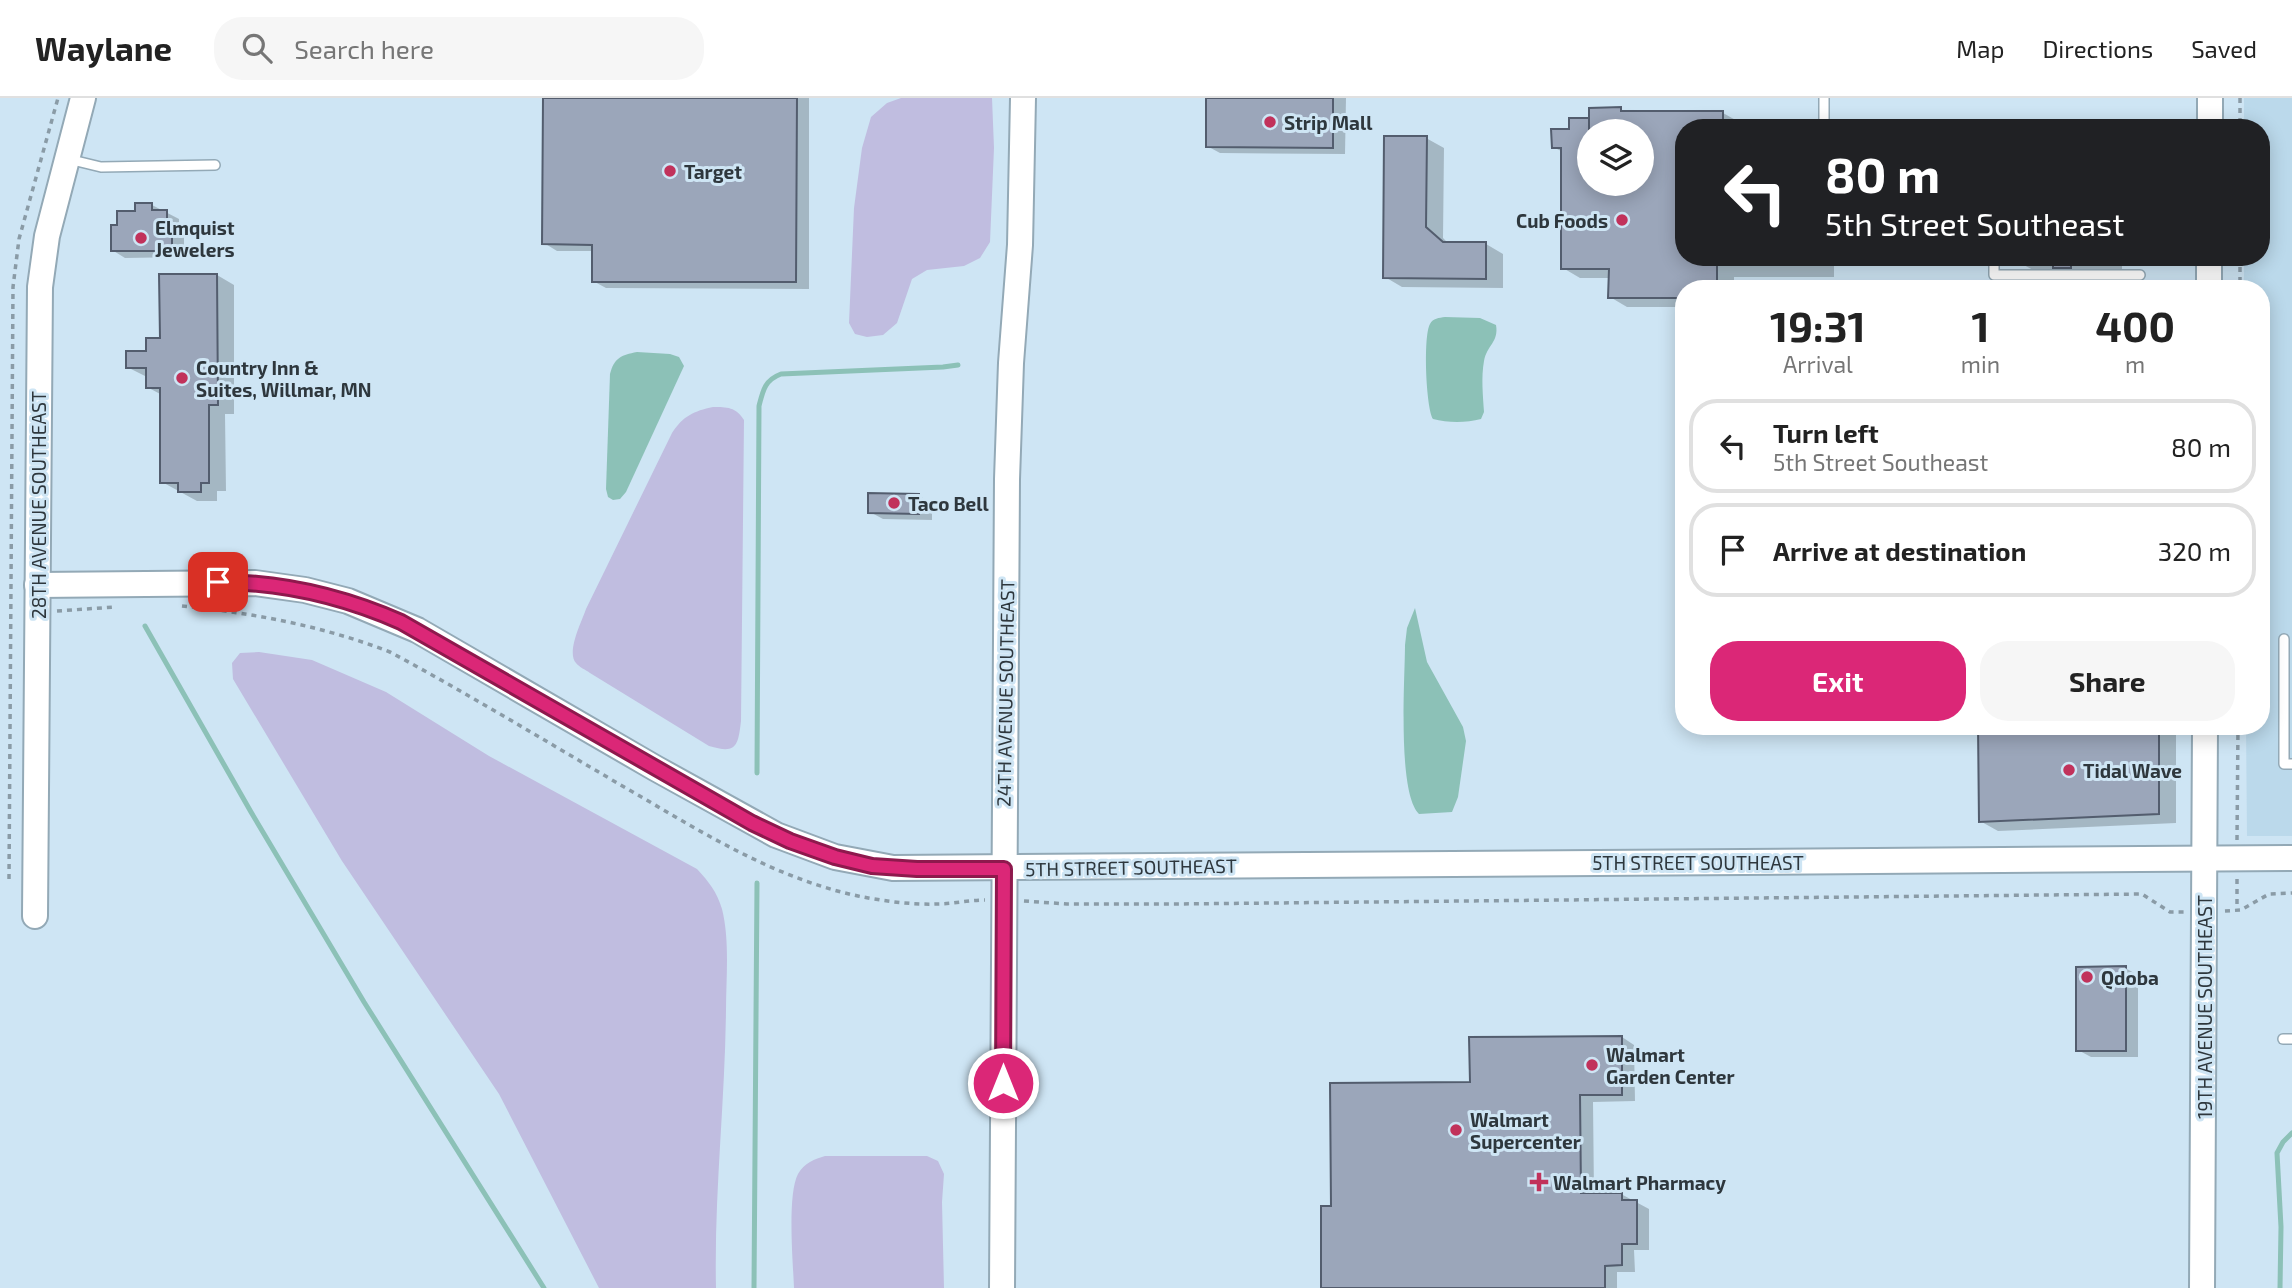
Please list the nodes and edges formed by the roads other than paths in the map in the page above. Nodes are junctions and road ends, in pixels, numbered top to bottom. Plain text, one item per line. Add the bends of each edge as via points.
1 (83, 98) edge
2 (1023, 98) edge
3 (1824, 98) edge
4 (2210, 98) edge
5 (1824, 119) edge
6 (2210, 119) edge
7 (67, 158) junction
8 (215, 165) dead end
9 (1994, 266) edge
10 (2140, 275) dead end
11 (37, 585) junction
12 (2284, 639) dead end
13 (2205, 735) edge
14 (2292, 764) edge
15 (2204, 858) junction
16 (2292, 858) edge
17 (1004, 869) junction
18 (35, 916) dead end
19 (1002, 1288) edge
20 (2203, 1288) edge

1 - 7 street, 28TH AVENUE SOUTHEAST
2 - 17 street, 24TH AVENUE SOUTHEAST via 1008,456
3 - 5 lane
4 - 6 street
7 - 8 lane via 102,167
7 - 11 street, 28TH AVENUE SOUTHEAST via 47,236 40,287
9 - 10 lane via 1994,275
11 - 17 street, 5TH STREET SOUTHEAST via 255,583 348,601 417,630 790,841 883,867
11 - 18 street, 28TH AVENUE SOUTHEAST
12 - 14 lane via 2284,764
13 - 15 street, 19TH AVENUE SOUTHEAST
15 - 16 street, 5TH STREET SOUTHEAST
15 - 17 street, 5TH STREET SOUTHEAST
15 - 20 street, 19TH AVENUE SOUTHEAST
17 - 19 street, 24TH AVENUE SOUTHEAST

